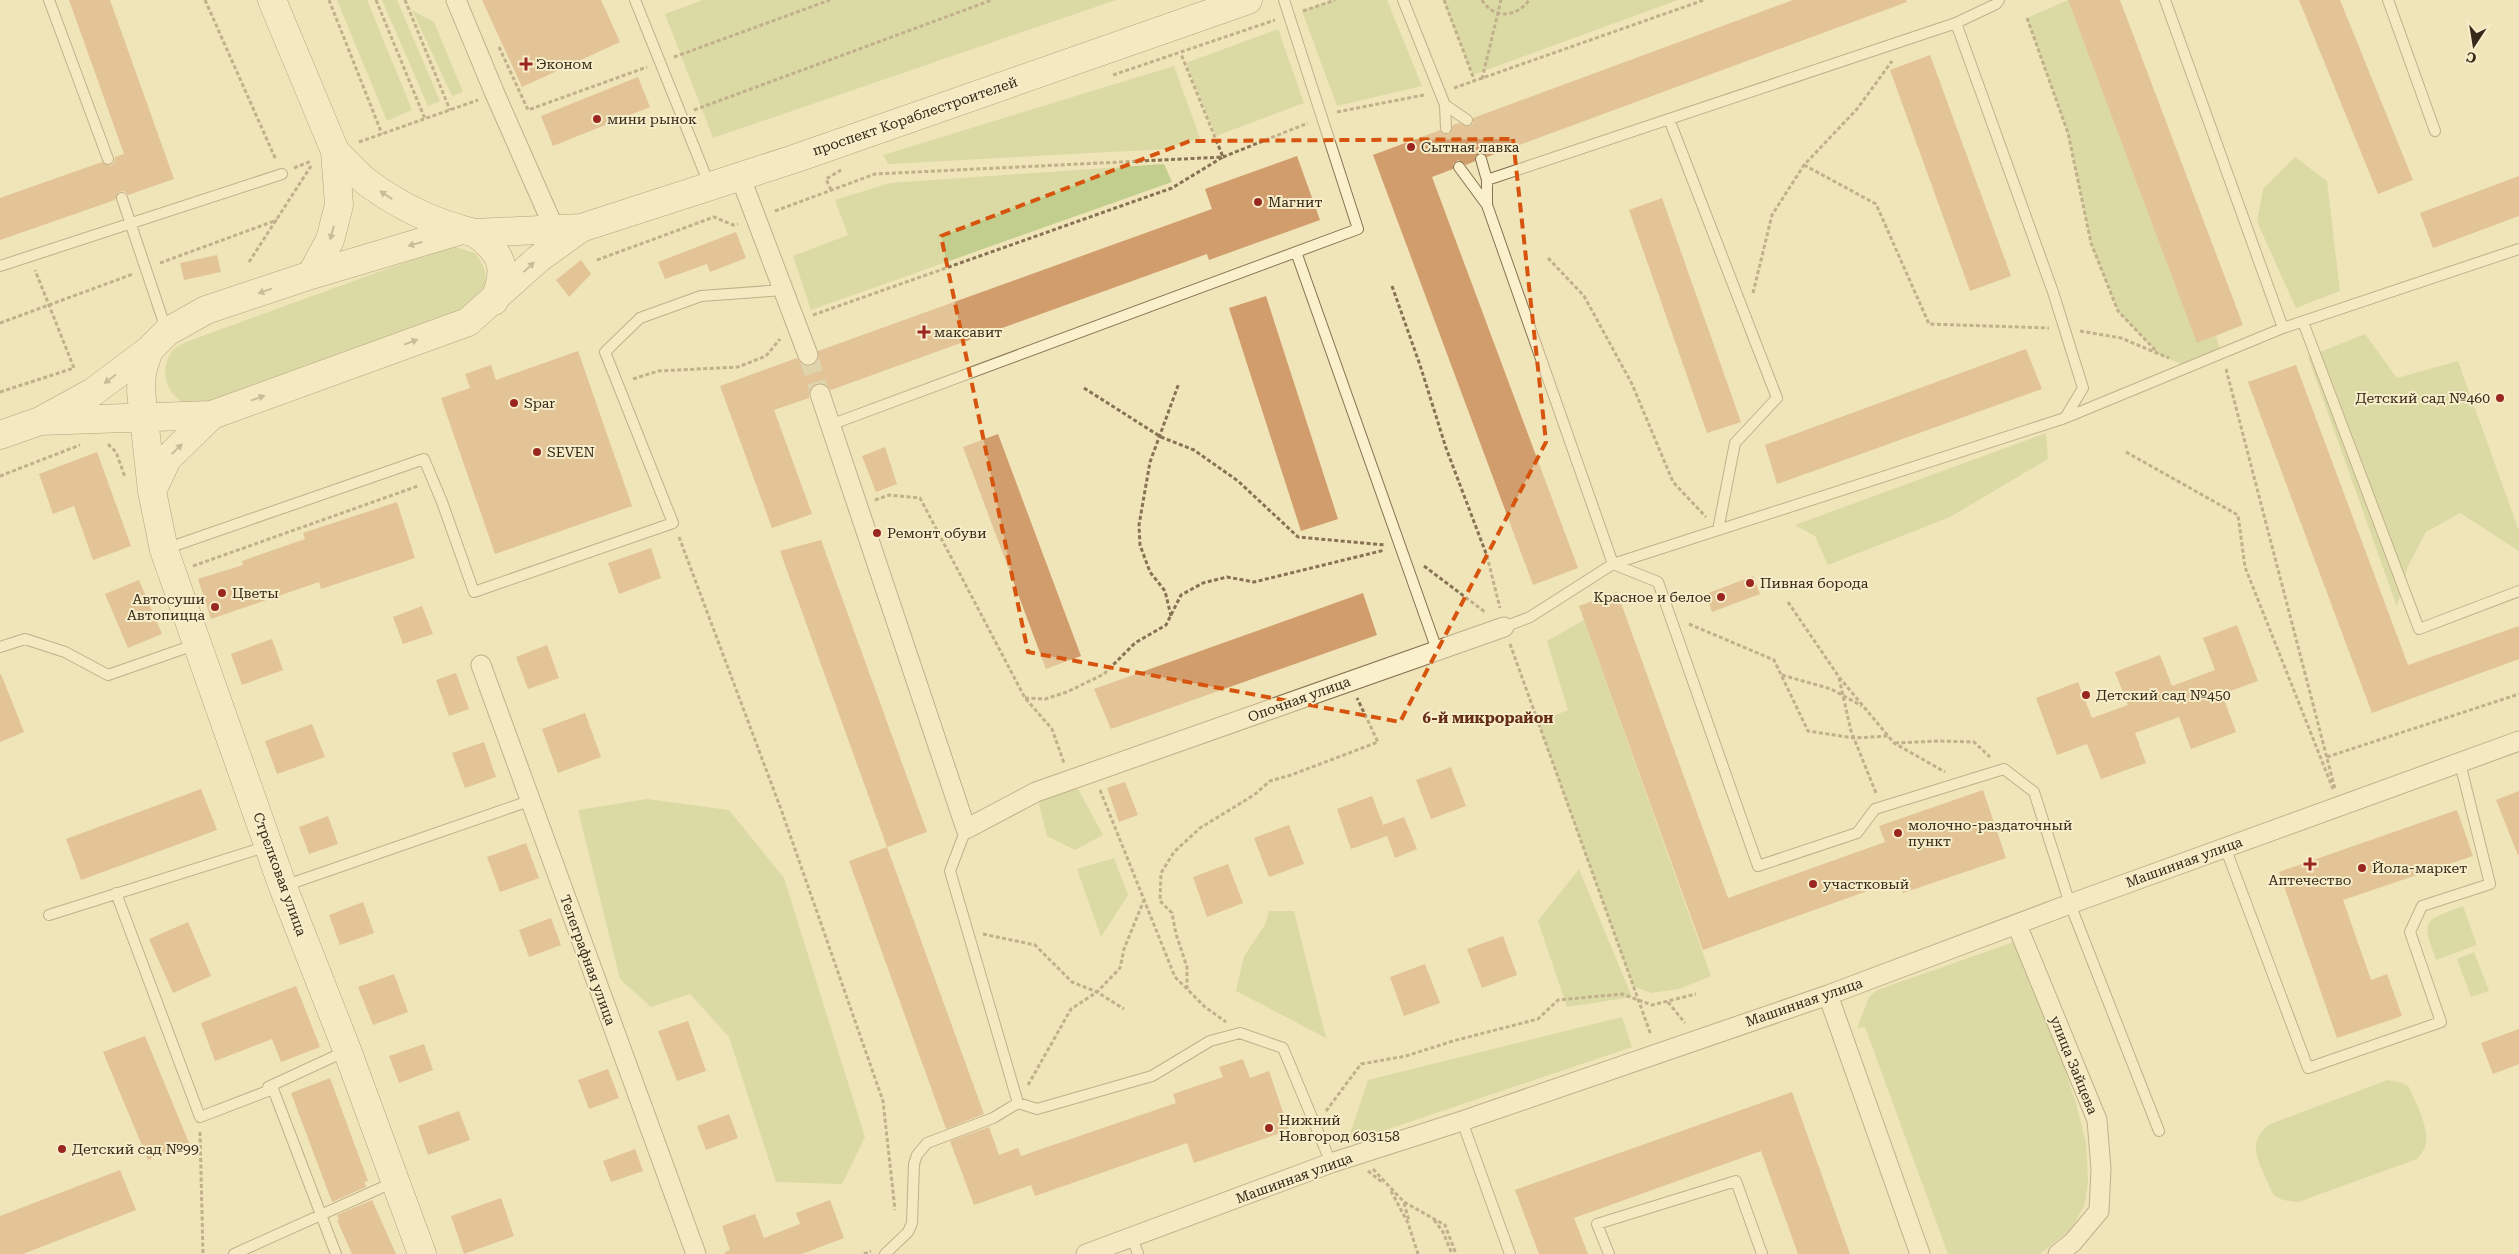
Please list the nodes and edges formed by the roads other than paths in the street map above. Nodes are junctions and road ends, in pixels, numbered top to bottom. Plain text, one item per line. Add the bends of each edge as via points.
1 (49, 0) edge
2 (272, 0) edge
3 (456, 0) edge
4 (635, 0) edge
5 (1248, 0) edge
6 (1284, 0) edge
7 (1403, 0) edge
8 (1999, 0) edge
9 (2165, 0) edge
10 (2388, 0) edge
11 (1956, 23) junction
12 (1445, 105) junction
13 (1669, 119) junction
14 (1467, 120) dead end
15 (1446, 128) dead end
16 (2435, 131) dead end
17 (335, 151) junction
18 (1481, 159) dead end
19 (108, 160) dead end
20 (1459, 167) dead end
21 (282, 174) road end
22 (740, 176) junction
23 (1487, 180) junction
24 (710, 185) junction
25 (122, 198) dead end
26 (1487, 205) junction
27 (130, 222) junction
28 (568, 229) junction
29 (469, 232) junction
30 (2519, 249) edge
31 (1296, 252) junction
32 (0, 266) edge
33 (311, 275) junction
34 (783, 290) junction
35 (494, 301) junction
36 (2303, 322) junction
37 (2283, 328) junction
38 (158, 341) junction
39 (808, 355) tunnel mouth
40 (820, 394) tunnel mouth
41 (212, 415) junction
42 (143, 416) junction
43 (2065, 418) junction
44 (40, 421) junction
45 (830, 425) junction
46 (0, 435) edge
47 (152, 491) junction
48 (1718, 530) junction
49 (168, 562) junction
50 (1613, 564) junction
51 (2519, 591) edge
52 (1504, 626) joint
53 (197, 643) junction
54 (0, 647) edge
55 (1437, 650) junction
56 (481, 665) dead end
57 (2519, 741) edge
58 (2460, 762) junction
59 (529, 801) junction
60 (966, 829) junction
61 (269, 846) junction
62 (2225, 847) junction
63 (283, 887) junction
64 (116, 893) junction
65 (2070, 904) junction
66 (49, 915) dead end
67 (2017, 925) junction
68 (1828, 995) junction
69 (347, 1050) junction
70 (268, 1087) dead end
71 (1018, 1103) junction
72 (1462, 1120) junction
73 (2159, 1131) dead end
74 (1331, 1163) junction
75 (395, 1181) junction
76 (321, 1215) junction
77 (1135, 1245) edge
78 (234, 1254) edge
79 (336, 1254) edge
80 (422, 1254) edge
81 (696, 1254) edge
82 (885, 1254) edge
83 (1086, 1254) edge
84 (1510, 1254) edge
85 (1609, 1254) edge
86 (1762, 1254) edge
87 (1920, 1254) edge
88 (2058, 1254) edge

1 - 19 lane
2 - 17 main road
3 - 28 street via 495,94
4 - 24 lane
5 - 22 main road, проспект Кораблестроителей
6 - 31 lane via 1358,229
7 - 12 lane
8 - 11 lane
9 - 37 lane
10 - 16 lane
11 - 13 lane
11 - 43 lane via 2083,388
12 - 14 lane
12 - 15 lane
13 - 23 lane
13 - 48 lane via 1777,398 1735,443
29 -> 17 main road via 406,208 366,182
17 -> 33 main road via 339,205 330,240
18 - 23 lane
20 - 26 lane
21 - 27 lane
22 - 24 main road, проспект Кораблестроителей
22 - 34 street
23 - 26 lane
24 - 28 main road, проспект Кораблестроителей
25 - 27 lane
26 - 50 lane
27 - 32 lane
27 - 38 lane
28 - 29 main road
35 -> 28 main road
29 -> 33 main road
29 - 35 main road via 490,244 499,259 502,282
30 - 36 lane
31 - 45 lane
31 - 55 lane
33 -> 38 main road via 206,310
34 - 39 street
34 - 49 lane via 701,296 640,318 605,352 673,523 474,592 424,459
41 -> 35 main road via 468,322
36 - 37 lane
36 - 51 lane via 2419,628
37 - 43 lane
38 - 42 main road, Стрелковая улица via 142,371
38 -> 44 main road via 94,392
40 - 45 street
41 - 42 main road
47 -> 41 main road via 167,459
42 - 44 main road
42 - 47 main road, Стрелковая улица
43 - 48 lane
44 - 46 main road
45 - 60 street
47 - 49 main road, Стрелковая улица
48 - 50 lane
49 - 53 main road, Стрелковая улица
50 - 52 lane via 1530,617
50 - 65 lane via 1658,582 1758,866 1857,833 1875,809 2004,769 2034,792
52 - 55 street, Опочная улица
53 - 54 lane via 108,676 65,652 25,639
53 - 61 main road, Стрелковая улица
55 - 60 street, Опочная улица via 1036,792
56 - 59 street, Телеграфная улица
57 - 58 street, Машинная улица
58 - 62 street, Машинная улица
58 - 62 lane via 2490,884 2422,906 2410,932 2441,1022 2308,1068
59 - 63 lane
59 - 81 street, Телеграфная улица
60 - 71 lane via 950,871
61 - 63 main road, Стрелковая улица
61 - 64 lane
62 - 65 street, Машинная улица
63 - 69 main road, Стрелковая улица
64 - 66 lane
64 - 76 lane via 200,1116 274,1089
65 - 67 street, Машинная улица
65 - 73 lane
67 - 68 street, Машинная улица
67 - 88 street, улица Зайцева via 2097,1120 2102,1169 2099,1211 2073,1242
68 - 72 street, Машинная улица
68 - 87 street
69 - 70 lane
69 - 75 main road, Стрелковая улица
71 - 74 lane via 1037,1109 1152,1076 1210,1041 1240,1033 1283,1048
71 - 82 lane via 994,1118 927,1143 914,1164 912,1222 908,1232
72 - 74 street, Машинная улица via 1359,1159
72 - 84 lane
74 - 77 street, Машинная улица
75 - 76 lane
75 - 80 main road, Стрелковая улица
76 - 78 lane
76 - 79 lane
77 - 83 street, Машинная улица
85 - 86 lane via 1597,1224 1736,1181

